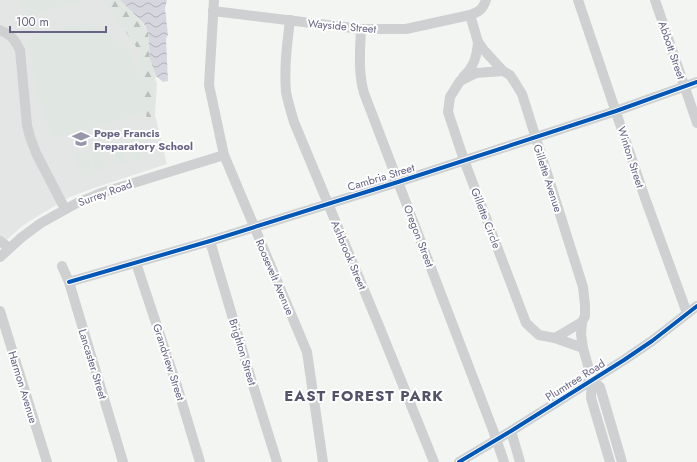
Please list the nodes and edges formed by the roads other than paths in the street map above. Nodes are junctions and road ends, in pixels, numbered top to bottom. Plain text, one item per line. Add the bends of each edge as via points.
1 (214, 0) edge
2 (486, 0) edge
3 (578, 0) edge
4 (655, 0) edge
5 (213, 11) junction
6 (470, 15) junction
7 (290, 20) junction
8 (361, 29) junction
9 (0, 30) edge
10 (478, 42) junction
11 (503, 71) junction
12 (460, 80) junction
13 (697, 82) edge
14 (685, 86) junction
15 (616, 111) junction
16 (697, 123) edge
17 (535, 137) junction
18 (224, 155) junction
19 (464, 160) junction
20 (398, 182) junction
21 (327, 204) junction
22 (65, 209) junction
23 (254, 227) junction
24 (0, 241) edge
25 (210, 241) junction
26 (9, 248) junction
27 (0, 257) edge
28 (136, 263) junction
29 (62, 266) dead end
30 (69, 282) junction
31 (697, 306) edge
32 (0, 311) edge
33 (687, 313) junction
34 (582, 322) junction
35 (555, 338) junction
36 (583, 348) junction
37 (592, 380) junction
38 (511, 431) junction
39 (497, 440) junction
40 (47, 462) edge
41 (123, 462) edge
42 (200, 462) edge
43 (277, 462) edge
44 (322, 462) edge
45 (434, 462) edge
46 (459, 462) edge
47 (504, 462) edge
48 (520, 462) edge
49 (610, 462) edge
50 (622, 462) edge

1 - 5 street, Roosevelt Avenue
2 - 6 street via 484,7
3 - 15 street, Winton Street
4 - 14 street, Abbott Street
5 - 7 street, Wayside Street
5 - 18 street, Roosevelt Avenue via 209,85
6 - 8 street, Wayside Street via 406,29
6 - 10 street, Gillette Avenue
7 - 8 street, Wayside Street
7 - 21 street, Ashbrook Street via 285,65 288,100 300,138
8 - 20 street, Oregon Street via 362,88
9 - 22 street via 14,39 20,50 30,137
10 - 11 street, Gillette Avenue
10 - 12 street, Gillette Circle via 474,63
11 - 12 street via 476,73
11 - 17 street, Gillette Avenue via 510,75 522,94
12 - 19 street, Gillette Circle via 450,97 448,112
13 - 14 street, Cambria Street
14 - 15 street, Cambria Street
14 - 16 street, Abbott Street
15 - 17 street, Cambria Street
15 - 33 street, Winton Street
17 - 19 street, Cambria Street
17 - 34 street, Gillette Avenue via 583,287 585,316
18 - 22 street, Surrey Road via 101,193
18 - 23 street, Roosevelt Avenue
19 - 20 street, Cambria Street
19 - 35 street, Gillette Circle via 526,323 539,335
20 - 21 street, Cambria Street
20 - 39 street, Oregon Street
21 - 23 street, Cambria Street
21 - 45 street, Ashbrook Street
22 - 26 street, Surrey Road via 40,223
23 - 25 street, Cambria Street
23 - 44 street, Roosevelt Avenue via 307,352
24 - 26 street
25 - 28 street, Cambria Street
25 - 43 street, Brighton Street
26 - 27 street, Surrey Road
28 - 30 street, Cambria Street
28 - 42 street, Grandview Street
29 - 30 street, Lancaster Street
30 - 41 street, Lancaster Street
31 - 33 street, Plumtree Road
32 - 40 street, Harmon Avenue
33 - 37 street, Plumtree Road via 647,344
34 - 35 street
34 - 36 street, Gillette Avenue
35 - 36 street, Gillette Circle
36 - 37 street, Gillette Avenue
37 - 38 street, Plumtree Road
37 - 49 street, Gillette Avenue via 591,398
37 - 50 street, Gillette Avenue via 600,387
38 - 39 street, Plumtree Road
38 - 48 street
39 - 46 street, Plumtree Road
39 - 47 street, Oregon Street

